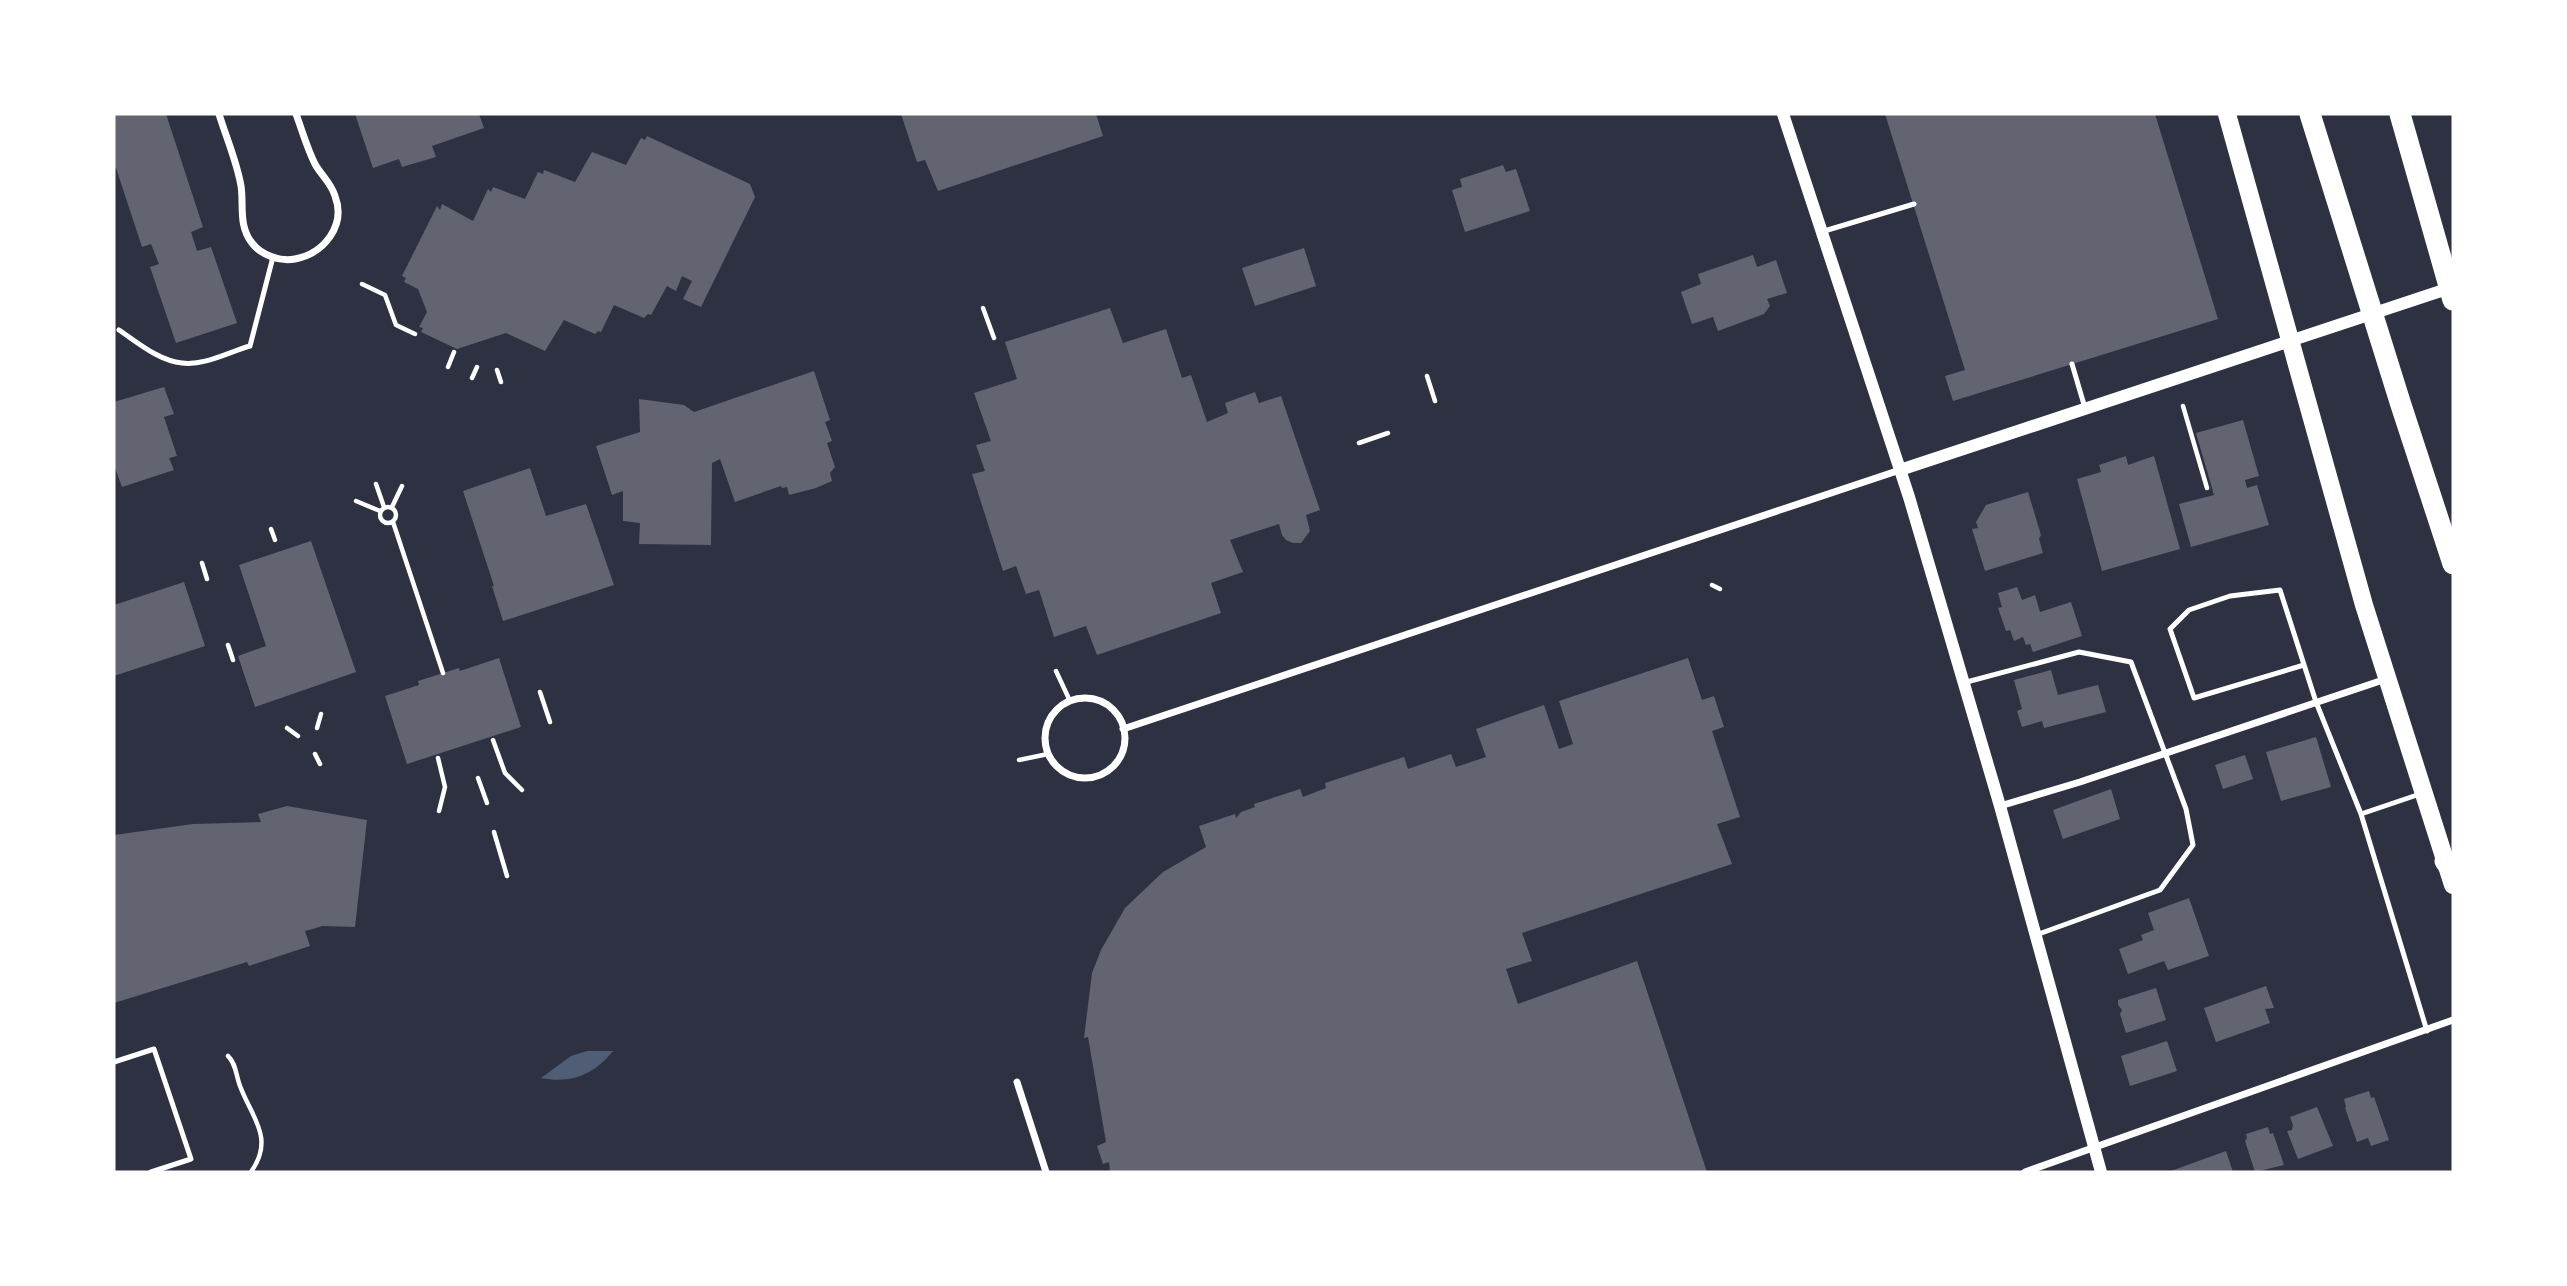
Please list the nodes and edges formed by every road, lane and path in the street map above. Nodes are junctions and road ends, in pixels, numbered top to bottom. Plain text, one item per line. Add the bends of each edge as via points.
1 (219, 114) edge
2 (296, 114) edge
3 (1783, 114) edge
4 (2227, 114) edge
5 (2310, 114) edge
6 (2400, 114) edge
7 (1913, 204) dead end
8 (1821, 232) junction
9 (273, 257) junction
10 (362, 284) dead end
11 (2453, 287) edge
12 (2453, 300) edge
13 (984, 308) dead end
14 (119, 330) dead end
15 (415, 334) dead end
16 (994, 338) dead end
17 (2289, 342) junction
18 (454, 352) dead end
19 (2072, 364) dead end
20 (448, 366) dead end
21 (477, 367) dead end
22 (497, 370) dead end
23 (1427, 376) dead end
24 (472, 378) dead end
25 (501, 382) dead end
26 (1435, 401) dead end
27 (2183, 406) dead end
28 (2085, 408) junction
29 (1388, 433) dead end
30 (1359, 443) dead end
31 (1900, 470) junction
32 (376, 484) dead end
33 (402, 486) dead end
34 (2207, 488) dead end
35 (356, 500) dead end
36 (392, 507) junction
37 (382, 509) junction
38 (393, 522) junction
39 (271, 529) dead end
40 (275, 540) dead end
41 (202, 563) dead end
42 (2453, 564) edge
43 (207, 579) dead end
44 (1712, 585) dead end
45 (1720, 589) dead end
46 (228, 645) dead end
47 (233, 660) dead end
48 (2304, 665) junction
49 (1056, 671) dead end
50 (443, 673) dead end
51 (2386, 679) junction
52 (1963, 683) junction
53 (540, 692) dead end
54 (1070, 701) junction
55 (2316, 702) junction
56 (321, 714) dead end
57 (550, 722) dead end
58 (286, 728) dead end
59 (317, 728) dead end
60 (1124, 729) junction
61 (298, 736) dead end
62 (494, 740) dead end
63 (2166, 752) junction
64 (315, 754) dead end
65 (1048, 754) junction
66 (438, 758) dead end
67 (1019, 760) dead end
68 (320, 764) dead end
69 (478, 778) dead end
70 (522, 790) dead end
71 (2423, 792) junction
72 (486, 803) dead end
73 (2000, 806) junction
74 (439, 811) dead end
75 (2361, 814) junction
76 (494, 832) dead end
77 (2449, 866) edge
78 (506, 876) dead end
79 (2453, 885) edge
80 (2036, 935) junction
81 (2453, 1020) edge
82 (2427, 1031) junction
83 (228, 1056) dead end
84 (114, 1062) edge
85 (1017, 1082) dead end
86 (2094, 1147) junction
87 (151, 1172) edge
88 (251, 1172) edge
89 (1046, 1172) edge
90 (2025, 1172) edge
91 (2101, 1172) edge

1 - 9 street via 242,187 242,220 250,242
2 - 9 street via 339,211 330,239 321,247 295,259
3 - 8 street
4 - 17 main road
5 - 42 highway
6 - 12 highway
7 - 8 lane
8 - 31 street
9 - 14 lane via 250,346 182,363 166,359
10 - 15 path via 385,295 396,325
11 - 17 street
13 - 16 path
17 - 28 street
17 - 51 main road
18 - 20 path
19 - 28 lane
21 - 24 path
22 - 25 path
23 - 26 path
27 - 34 path
28 - 31 street
29 - 30 path
31 - 52 street
31 - 60 street
32 - 37 path
33 - 36 path
35 - 37 path
36 - 37 path
36 - 38 path via 397,514
37 - 38 path via 383,521
38 - 50 path
39 - 40 path
41 - 43 path
44 - 45 path
46 - 47 path
48 - 48 lane via 2280,590 2230,596 2189,610 2171,629 2193,698
48 - 55 lane
49 - 54 path
51 - 55 street
51 - 71 main road
52 - 63 lane via 2079,652 2131,663
52 - 73 street
53 - 57 path
54 - 60 street via 1088,699 1107,705
54 - 65 street via 1056,710 1047,725
55 - 63 street
55 - 75 lane
56 - 59 path
58 - 61 path
60 - 65 street via 1121,755 1114,765 1091,777 1065,773
62 - 70 path via 505,773
63 - 73 street
63 - 80 lane via 2193,845 2172,876 2160,890
64 - 68 path
65 - 67 path
66 - 74 path via 444,787
69 - 72 path
71 - 75 lane
71 - 77 main road
73 - 80 street
75 - 82 lane
76 - 78 path
77 - 79 main road
80 - 86 street
81 - 82 street
82 - 86 street
83 - 88 path via 260,1127 261,1152
84 - 87 lane via 154,1049 191,1159
85 - 89 street
86 - 90 street
86 - 91 street

